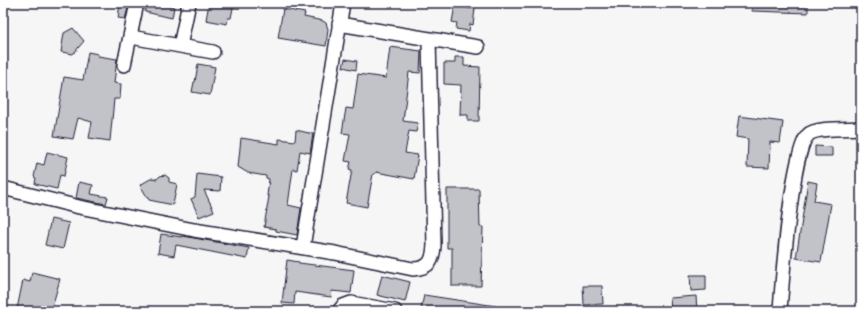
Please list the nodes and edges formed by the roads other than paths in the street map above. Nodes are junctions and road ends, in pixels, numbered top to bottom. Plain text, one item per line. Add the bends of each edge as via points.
1 (137, 3) edge
2 (189, 3) edge
3 (343, 3) edge
4 (339, 24) junction
5 (131, 37) junction
6 (429, 40) junction
7 (180, 46) junction
8 (478, 47) dead end
9 (213, 52) dead end
10 (124, 65) dead end
11 (861, 128) edge
12 (3, 188) edge
13 (303, 247) junction
14 (339, 311) edge
15 (395, 311) edge
16 (780, 311) edge

1 - 5 street
2 - 7 street
3 - 4 street
4 - 6 street
4 - 13 street
5 - 7 street
5 - 10 street
6 - 8 street
6 - 13 street via 434,245 428,266 413,269
7 - 9 street
11 - 16 street via 819,130 808,134 803,142 798,157
12 - 13 street via 79,207 194,230
14 - 15 street via 351,303

